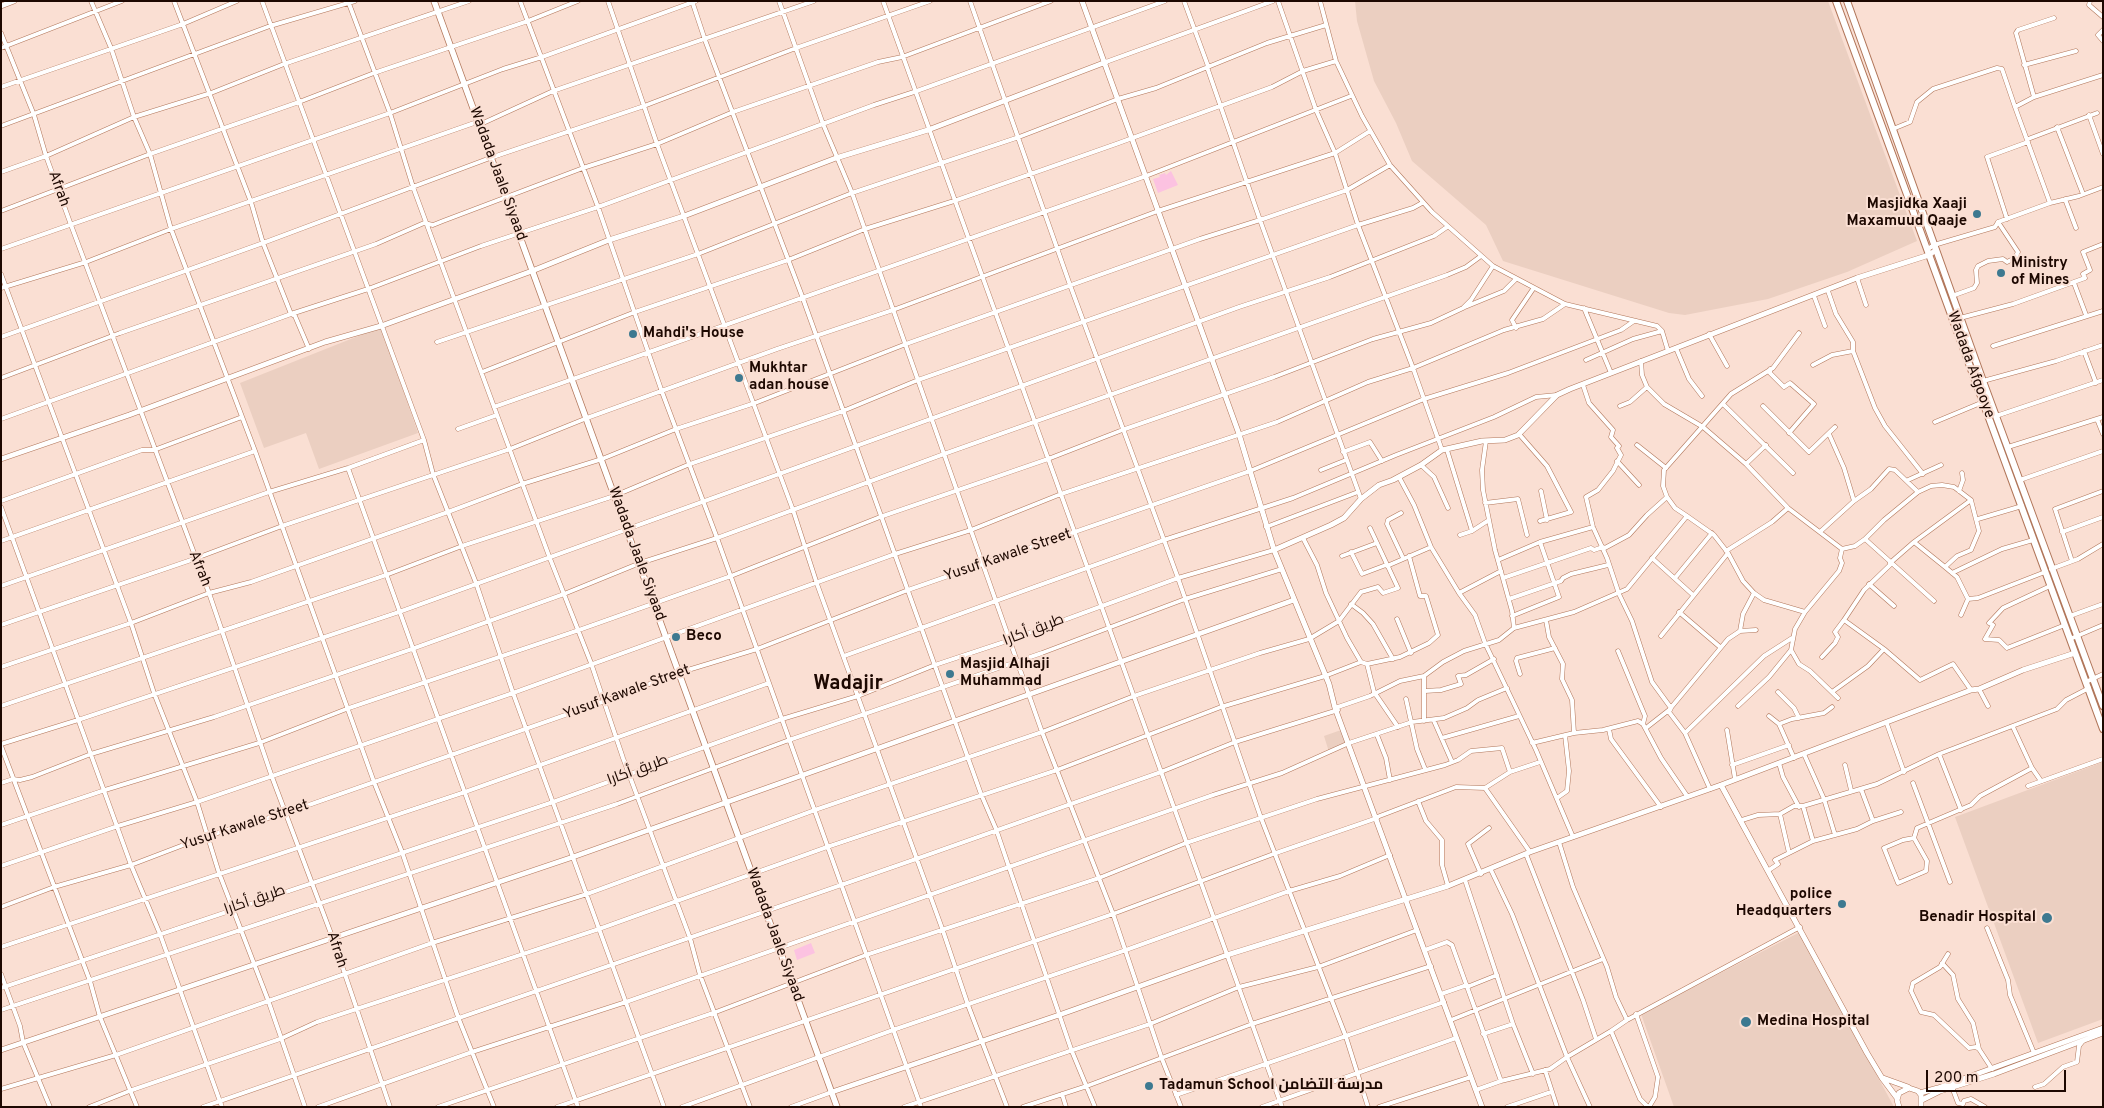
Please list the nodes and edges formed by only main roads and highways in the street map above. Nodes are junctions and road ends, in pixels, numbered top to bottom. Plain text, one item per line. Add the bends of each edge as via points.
1 (434, 1) edge
2 (1836, 1) edge
3 (1847, 1) edge
4 (2073, 638) junction
5 (2103, 706) edge
6 (2103, 729) edge
7 (837, 1107) edge

1 - 7 main road, Wadada Jaale Siyaad
2 - 4 highway, Wadada Afgooye via 2050,586
3 - 4 highway, Wadada Afgooye via 2070,616
4 - 5 highway, Wadada Afgooye
4 - 6 highway, Wadada Afgooye via 2075,654

